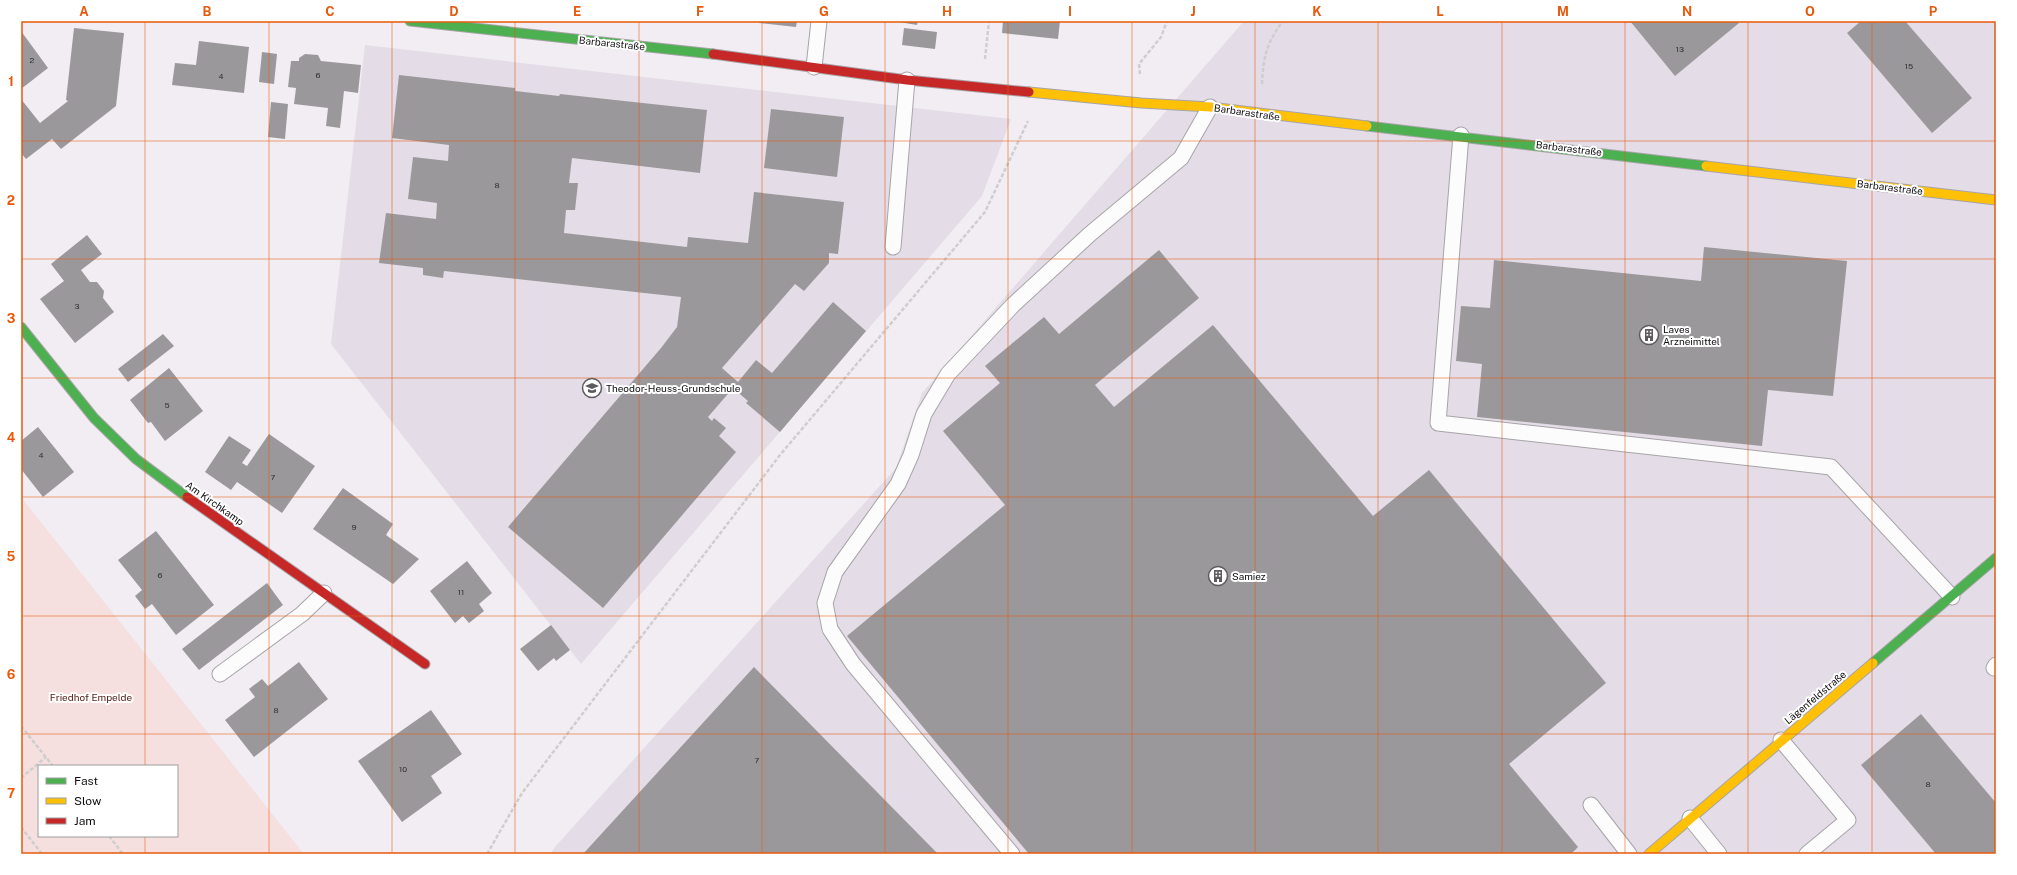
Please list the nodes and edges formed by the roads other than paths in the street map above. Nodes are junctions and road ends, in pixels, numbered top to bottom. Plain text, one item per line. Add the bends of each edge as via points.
1 (410, 21) edge
2 (820, 21) edge
3 (814, 67) junction
4 (907, 80) junction
5 (1210, 107) junction
6 (1461, 136) junction
7 (1996, 200) edge
8 (893, 247) dead end
9 (21, 327) edge
10 (1996, 558) edge
11 (324, 593) junction
12 (1952, 597) junction
13 (425, 664) dead end
14 (220, 674) dead end
15 (1781, 740) junction
16 (1591, 805) dead end
17 (1690, 818) junction
18 (1012, 854) edge
19 (1629, 854) edge
20 (1649, 854) edge
21 (1719, 854) edge
22 (1807, 854) edge

1 - 3 street, Barbarastraße
2 - 3 lane
3 - 4 street, Barbarastraße
4 - 5 street, Barbarastraße via 1141,103
4 - 8 lane
5 - 6 street, Barbarastraße
5 - 18 lane via 1181,158 1090,234 1013,305 948,374 924,414 911,455 898,484 835,572 825,603 830,629 853,664
6 - 7 street, Barbarastraße
6 - 12 lane via 1438,422 1831,467
9 - 11 street, Am Kirchkamp via 94,418 136,459
10 - 12 street, Lägenfeldstraße
11 - 13 street, Am Kirchkamp
11 - 14 lane via 302,614
12 - 15 street, Lägenfeldstraße
15 - 17 street, Lägenfeldstraße
15 - 22 lane via 1848,820
16 - 19 lane
17 - 20 street, Lägenfeldstraße
17 - 21 lane

